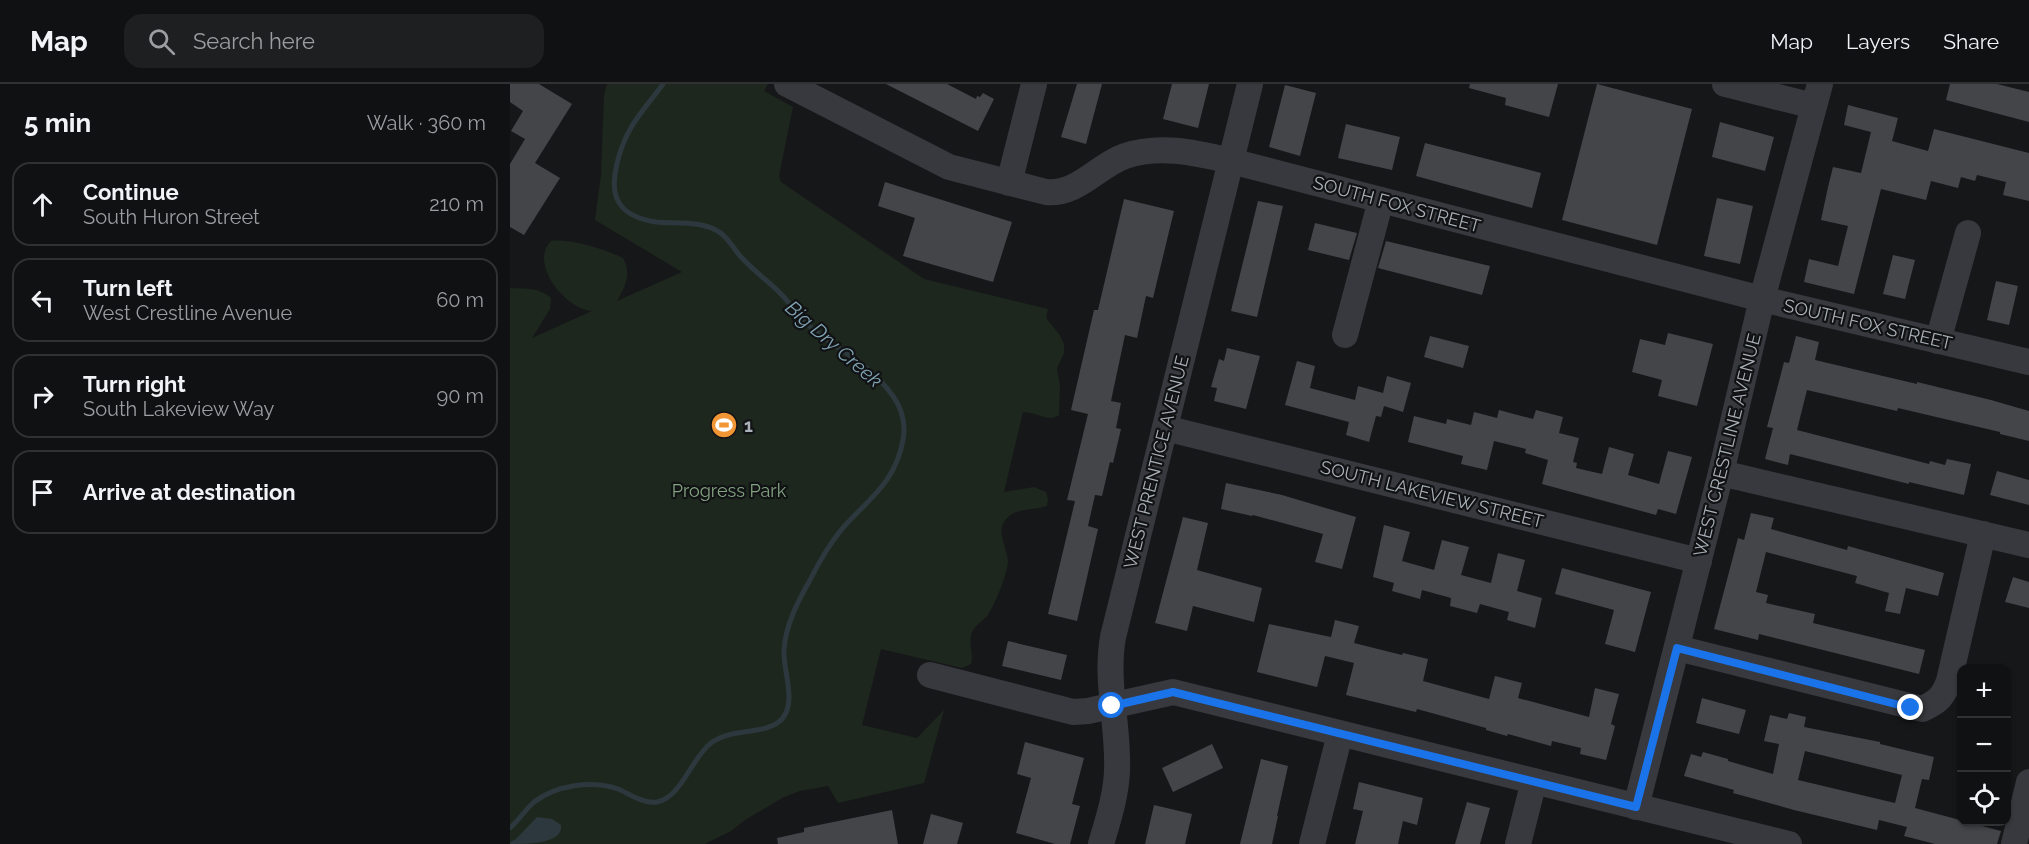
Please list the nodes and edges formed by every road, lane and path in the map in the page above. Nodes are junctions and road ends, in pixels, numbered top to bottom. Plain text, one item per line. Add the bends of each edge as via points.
1 (787, 84) edge
2 (1034, 84) edge
3 (1250, 84) edge
4 (1725, 84) edge
5 (1817, 95) edge
6 (1231, 161) junction
7 (1010, 183) junction
8 (1381, 200) junction
9 (1968, 233) dead end
10 (1762, 299) junction
11 (1345, 335) dead end
12 (1938, 341) junction
13 (2029, 362) edge
14 (1165, 428) junction
15 (1721, 474) junction
16 (1983, 534) junction
17 (2029, 544) edge
18 (1699, 561) junction
19 (1677, 648) junction
20 (930, 675) dead end
21 (1112, 706) junction
22 (1340, 734) junction
23 (1534, 781) junction
24 (2029, 782) edge
25 (1636, 807) junction
26 (1725, 836) edge
27 (1101, 844) edge
28 (1312, 844) edge
29 (1518, 844) edge
30 (1789, 844) edge
31 (2014, 844) edge

1 - 7 street, SOUTH FOX STREET via 949,167
2 - 7 street
3 - 6 street, WEST PRENTICE AVENUE
4 - 5 street
5 - 10 street, WEST CRESTLINE AVENUE
6 - 7 street, SOUTH FOX STREET via 1183,151 1146,151 1124,156 1064,192
6 - 8 street, SOUTH FOX STREET
6 - 14 street, WEST PRENTICE AVENUE
8 - 10 street, SOUTH FOX STREET
8 - 11 street
9 - 12 street
10 - 12 street, SOUTH FOX STREET
10 - 15 street, WEST CRESTLINE AVENUE
12 - 13 street, SOUTH FOX STREET
14 - 18 street, SOUTH LAKEVIEW STREET
14 - 21 street, WEST PRENTICE AVENUE via 1113,637
15 - 16 street
15 - 18 street, WEST CRESTLINE AVENUE
16 - 17 street
16 - 19 street via 1949,681 1944,695 1922,709
18 - 19 street, WEST CRESTLINE AVENUE
19 - 25 street, WEST CRESTLINE AVENUE
20 - 21 street via 1073,712
21 - 22 street via 1173,692
21 - 27 street, WEST PRENTICE AVENUE via 1117,771
22 - 23 street
22 - 28 street
23 - 25 street
23 - 29 street
24 - 31 street
25 - 26 street
26 - 30 street

